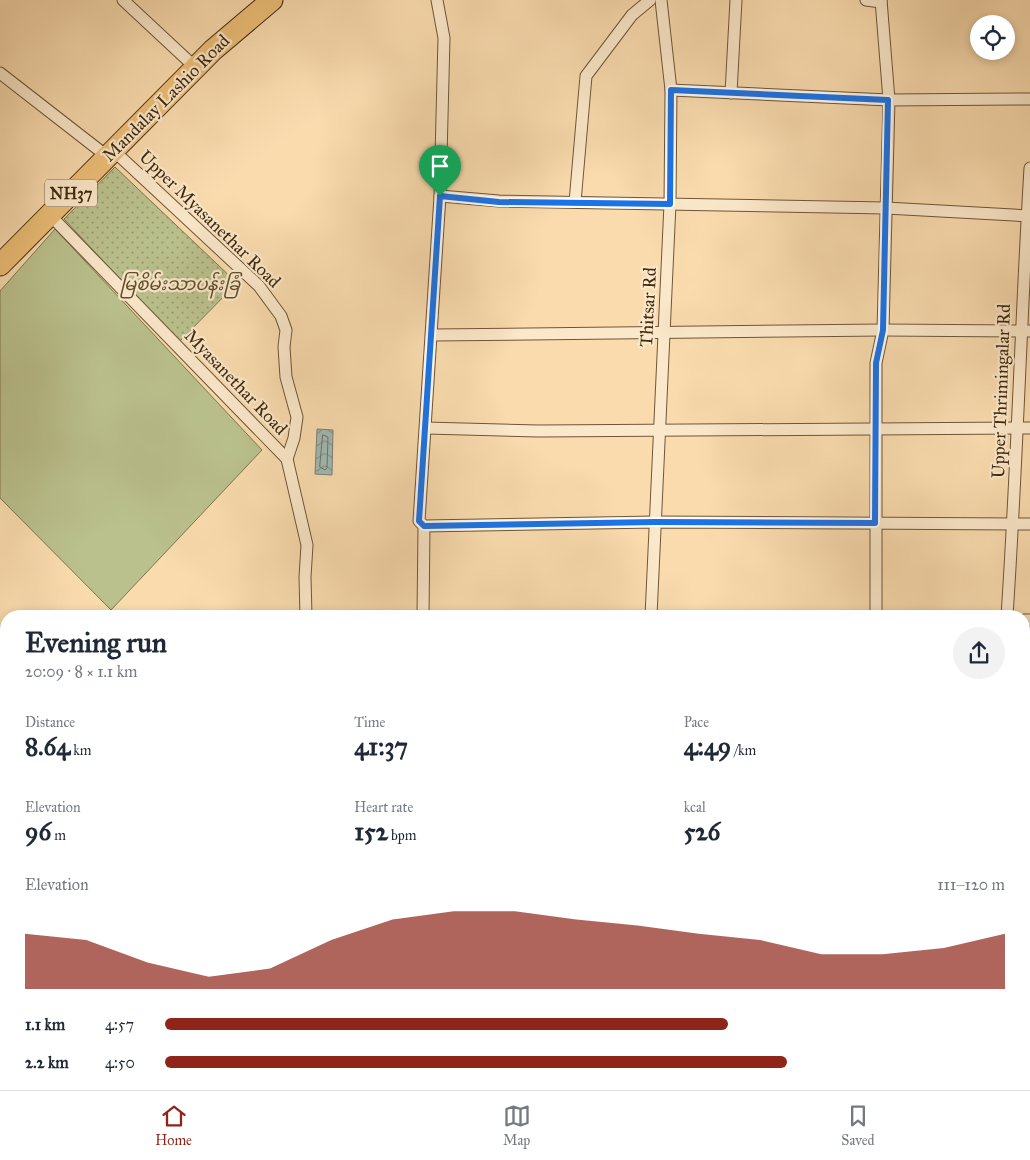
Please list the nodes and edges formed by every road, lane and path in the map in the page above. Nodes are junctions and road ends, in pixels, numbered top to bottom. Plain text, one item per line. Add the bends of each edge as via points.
1 (123, 0) edge
2 (272, 0) edge
3 (437, 0) edge
4 (650, 0) edge
5 (661, 0) edge
6 (736, 0) edge
7 (866, 0) edge
8 (881, 1) edge
9 (196, 68) junction
10 (0, 73) edge
11 (671, 90) junction
12 (731, 92) junction
13 (1030, 99) edge
14 (888, 100) junction
15 (111, 154) junction
16 (1030, 168) edge
17 (440, 196) junction
18 (575, 202) junction
19 (670, 204) junction
20 (886, 208) junction
21 (50, 214) junction
22 (1029, 216) edge
23 (0, 265) edge
24 (883, 330) junction
25 (1025, 331) edge
26 (664, 334) junction
27 (432, 336) junction
28 (426, 428) junction
29 (875, 428) junction
30 (1016, 428) junction
31 (1030, 428) edge
32 (660, 429) junction
33 (287, 459) junction
34 (655, 522) junction
35 (875, 523) junction
36 (1013, 524) junction
37 (1030, 524) edge
38 (424, 526) junction
39 (306, 610) edge
40 (423, 610) edge
41 (651, 610) edge
42 (876, 610) edge
43 (1006, 610) edge

1 - 9 street
2 - 9 highway, Mandalay Lashio Road / NH37
3 - 17 street via 444,38
4 - 18 street via 632,15 586,76
5 - 11 street, Thitsar Rd
6 - 12 street
7 - 8 street
8 - 14 street
9 - 15 highway, Mandalay Lashio Road / NH37
10 - 15 street, Upper Myasanethar Road
11 - 12 street
11 - 19 street, Thitsar Rd
12 - 14 street
13 - 14 street
14 - 20 street
15 - 21 highway, Mandalay Lashio Road / NH37
15 - 33 street, Upper Myasanethar Road via 259,286 281,316 286,330 286,377 297,417
16 - 22 street, Upper Thrimingalar Rd
17 - 18 street via 499,202
17 - 27 street
18 - 19 street
19 - 20 street
19 - 26 street, Thitsar Rd
20 - 22 street
20 - 24 street
21 - 23 highway, Mandalay Lashio Road / NH37
21 - 33 street, Myasanethar Road
22 - 25 street, Upper Thrimingalar Rd
24 - 25 street
24 - 26 street
24 - 29 street via 876,363
25 - 30 street, Upper Thrimingalar Rd
26 - 27 street
26 - 32 street, Thitsar Rd
27 - 28 street
28 - 32 street via 538,431
28 - 38 street via 419,521
29 - 30 street
29 - 32 street
29 - 35 street
30 - 31 street
30 - 36 street, Upper Thrimingalar Rd
32 - 34 street, Thitsar Rd
33 - 39 street, Myasanethar Road via 307,546
34 - 35 street
34 - 38 street
34 - 41 street, Thitsar Rd
35 - 36 street
35 - 42 street
36 - 37 street
36 - 43 street, Upper Thrimingalar Rd
38 - 40 street

